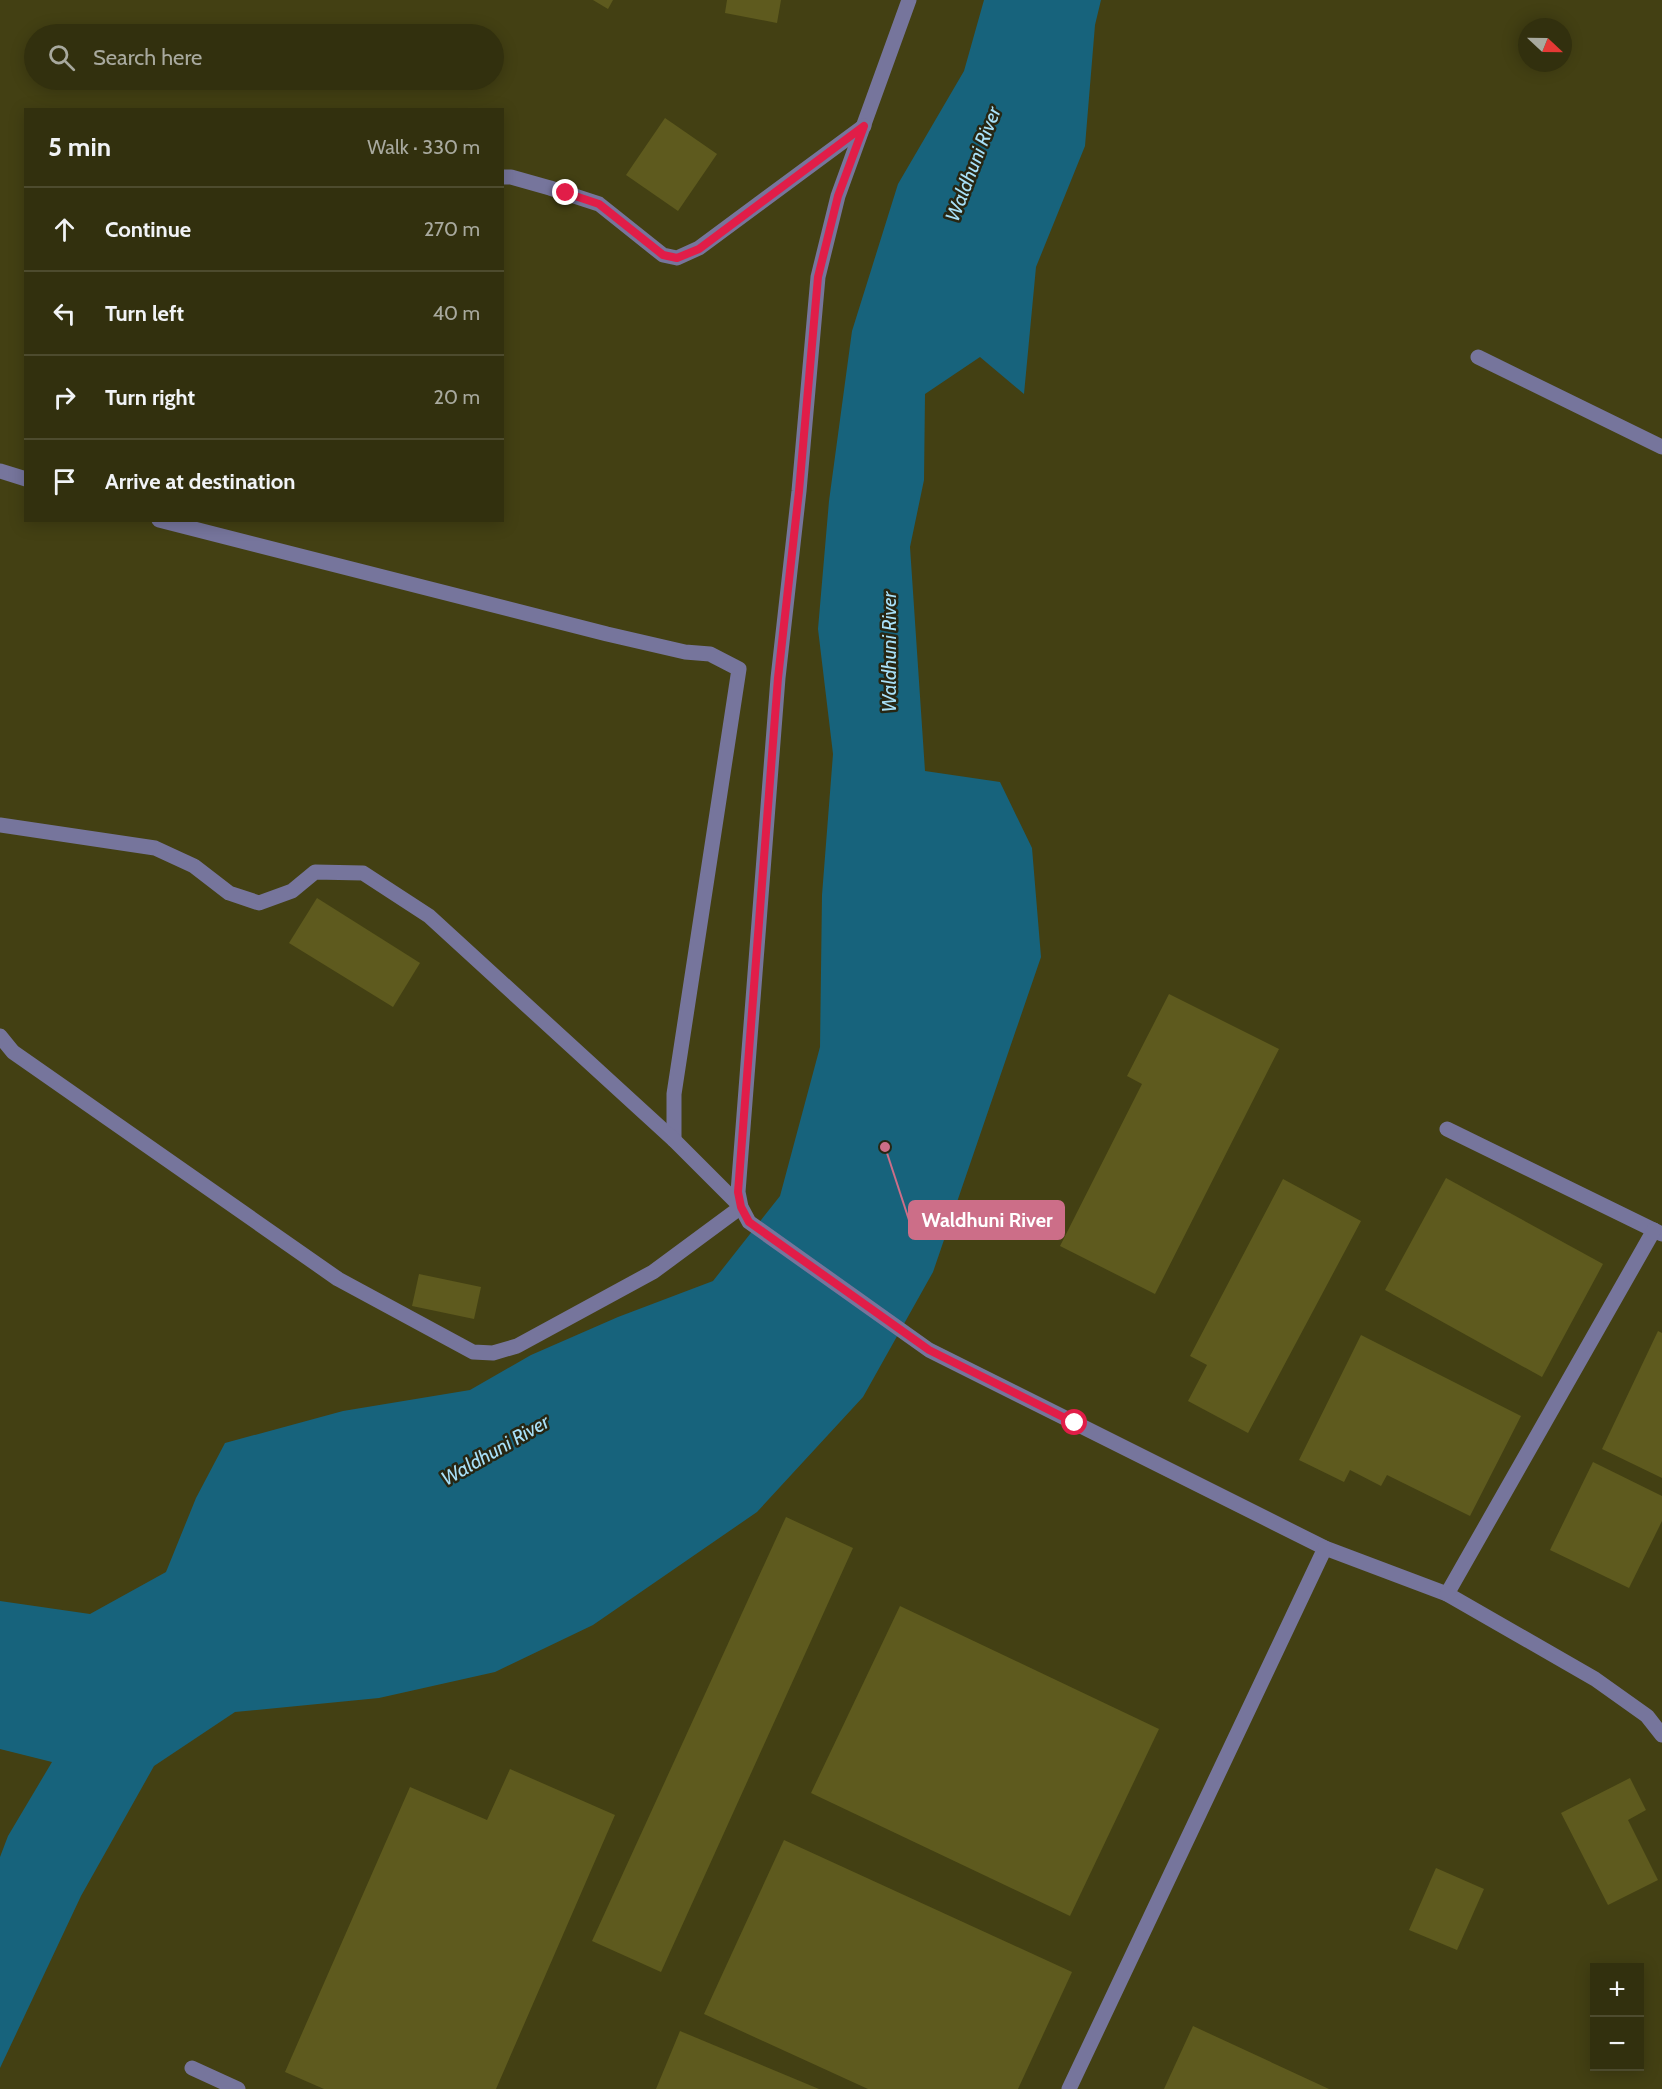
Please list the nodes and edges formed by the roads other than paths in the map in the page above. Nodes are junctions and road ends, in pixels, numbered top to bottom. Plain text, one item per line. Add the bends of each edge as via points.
1 (909, 0) edge
2 (864, 126) junction
3 (504, 177) edge
4 (1478, 357) dead end
5 (1662, 447) edge
6 (0, 471) edge
7 (24, 478) edge
8 (167, 522) edge
9 (0, 825) edge
10 (0, 1036) edge
11 (1447, 1129) dead end
12 (674, 1140) junction
13 (741, 1207) junction
14 (1658, 1232) edge
15 (1325, 1548) junction
16 (1447, 1594) junction
17 (1662, 1735) edge
18 (192, 2068) dead end
19 (238, 2089) edge
20 (1069, 2089) edge

1 - 2 street
2 - 3 street via 699,249 677,258 663,255 599,204
2 - 13 street via 838,196 818,277 778,678 738,1192
4 - 5 street
6 - 7 street
8 - 12 street via 607,634 710,654 740,669 674,1094
9 - 12 street via 155,848 194,866 229,893 259,903 292,891 315,872 363,873 429,916
10 - 13 street via 13,1052 338,1279 472,1352 493,1353 517,1346 652,1272
11 - 14 street
12 - 13 street
13 - 15 street via 749,1222 929,1350
14 - 16 street
15 - 16 street
15 - 20 street
16 - 17 street via 1595,1679 1647,1716
18 - 19 street

